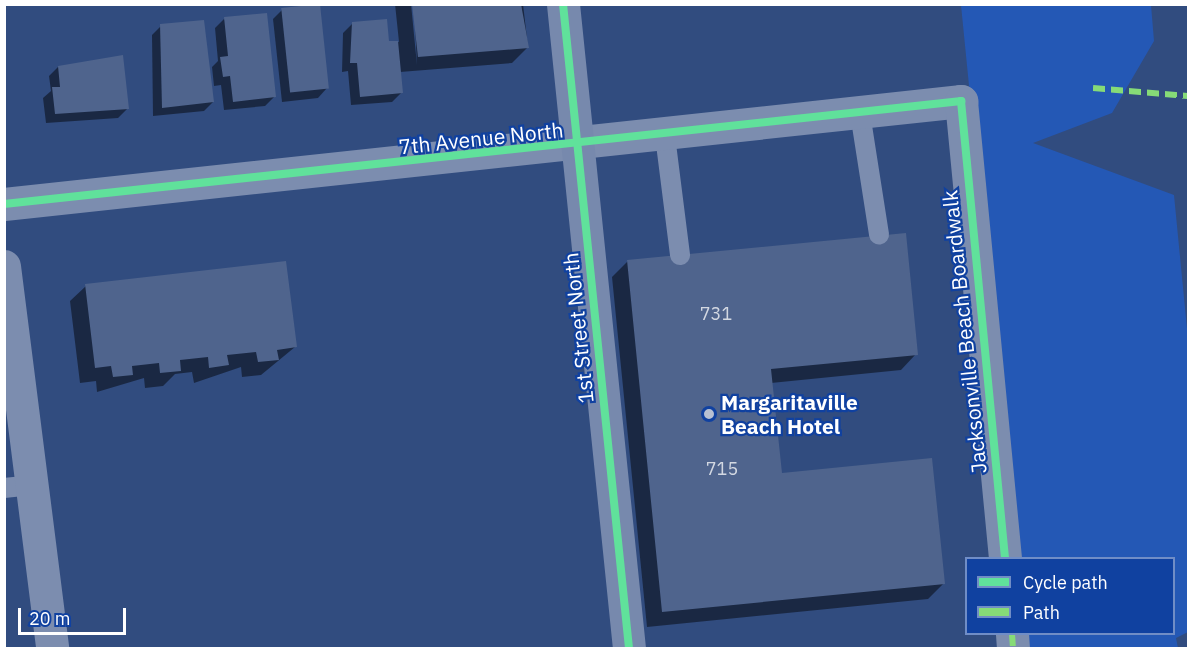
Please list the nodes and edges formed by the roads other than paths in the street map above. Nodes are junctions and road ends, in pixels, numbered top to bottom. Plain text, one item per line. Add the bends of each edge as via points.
1 (563, 4) edge
2 (960, 101) joint
3 (861, 113) junction
4 (665, 136) junction
5 (578, 146) junction
6 (4, 204) edge
7 (879, 235) dead end
8 (680, 255) dead end
9 (4, 266) edge
10 (18, 486) edge
11 (1005, 557) edge
12 (52, 648) edge
13 (629, 648) edge

1 - 5 street, 1st Street North
2 - 3 street, 7th Avenue North
2 - 11 street, Jacksonville Beach Boardwalk
3 - 4 street, 7th Avenue North
3 - 7 lane
4 - 5 street, 7th Avenue North
4 - 8 lane
5 - 6 street, 7th Avenue North
5 - 13 street, 1st Street North
9 - 10 street
10 - 12 street

